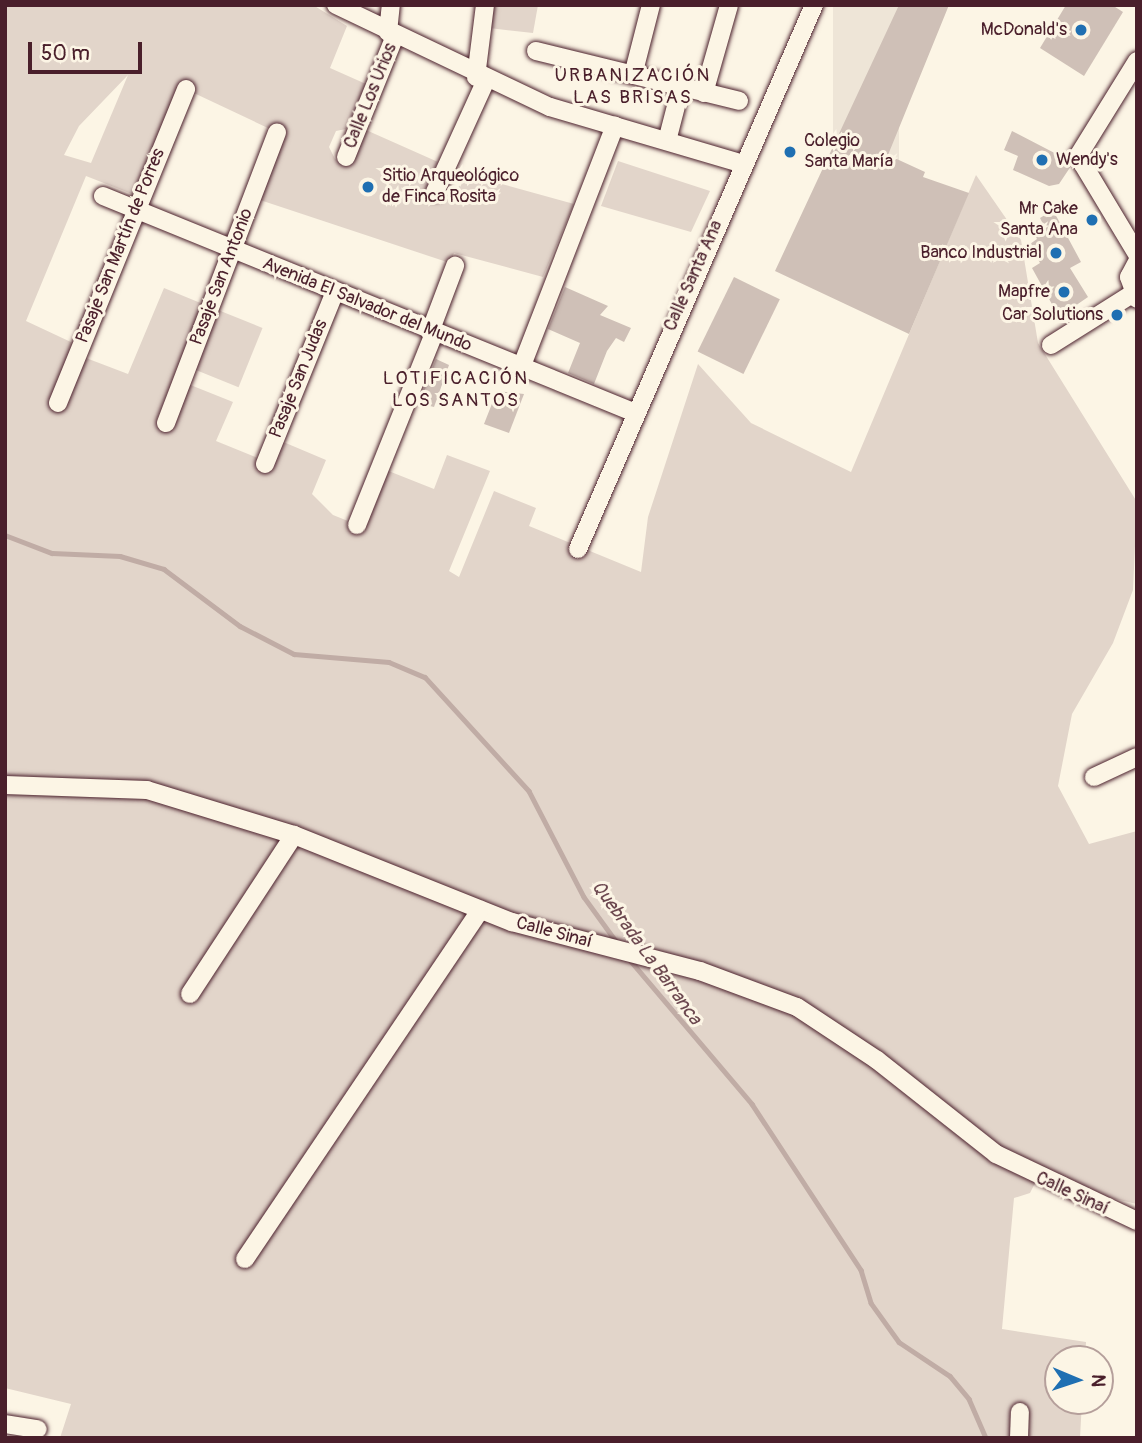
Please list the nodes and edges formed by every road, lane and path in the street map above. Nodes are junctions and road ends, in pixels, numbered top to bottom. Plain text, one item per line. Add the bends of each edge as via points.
1 (336, 5) edge
2 (391, 5) edge
3 (485, 5) edge
4 (651, 5) edge
5 (729, 5) edge
6 (814, 5) edge
7 (392, 34) junction
8 (536, 51) dead end
9 (1137, 61) edge
10 (634, 75) junction
11 (481, 78) junction
12 (681, 87) junction
13 (186, 89) dead end
14 (704, 93) junction
15 (739, 102) dead end
16 (615, 126) junction
17 (277, 132) dead end
18 (667, 141) junction
19 (346, 157) dead end
20 (744, 164) junction
21 (435, 192) dead end
22 (103, 196) dead end
23 (135, 209) junction
24 (233, 248) junction
25 (1137, 254) edge
26 (1137, 262) edge
27 (455, 266) dead end
28 (334, 294) junction
29 (1134, 297) edge
30 (432, 333) junction
31 (1051, 345) dead end
32 (521, 368) junction
33 (58, 403) dead end
34 (633, 412) junction
35 (166, 423) dead end
36 (265, 464) dead end
37 (357, 525) dead end
38 (578, 549) dead end
39 (1137, 757) edge
40 (1094, 777) dead end
41 (5, 785) edge
42 (294, 835) junction
43 (480, 910) junction
44 (190, 994) dead end
45 (1137, 1221) edge
46 (245, 1259) dead end
47 (1020, 1412) dead end
48 (5, 1424) edge
49 (38, 1429) dead end
50 (1019, 1438) edge

1 - 7 street
2 - 7 street, Calle Los Urios
3 - 11 street
4 - 10 street
5 - 14 street
6 - 20 street, Calle Santa Ana
7 - 11 street
7 - 19 street, Calle Los Urios
8 - 10 street
9 - 25 street via 1078,156
10 - 12 street
11 - 16 street
11 - 21 street
12 - 14 street
12 - 18 street
13 - 23 street, Pasaje San Martín de Porres
14 - 15 street
16 - 18 street
16 - 32 street
17 - 24 street, Pasaje San Antonio
18 - 20 street
20 - 34 street, Calle Santa Ana
22 - 23 street, Avenida El Salvador del Mundo
23 - 24 street, Avenida El Salvador del Mundo
23 - 33 street, Pasaje San Martín de Porres
24 - 28 street, Avenida El Salvador del Mundo
24 - 35 street, Pasaje San Antonio
26 - 29 street via 1129,277
27 - 30 street
28 - 30 street, Avenida El Salvador del Mundo
28 - 36 street, Pasaje San Judas
29 - 31 street
30 - 32 street, Avenida El Salvador del Mundo
30 - 37 street
32 - 34 street, Avenida El Salvador del Mundo
34 - 38 street, Calle Santa Ana
39 - 40 street
41 - 42 street, Calle Sinaí via 147,790
42 - 43 street, Calle Sinaí
42 - 44 street
43 - 45 street, Calle Sinaí via 700,971 797,1007 866,1052 996,1154
43 - 46 street
47 - 50 street
48 - 49 street

